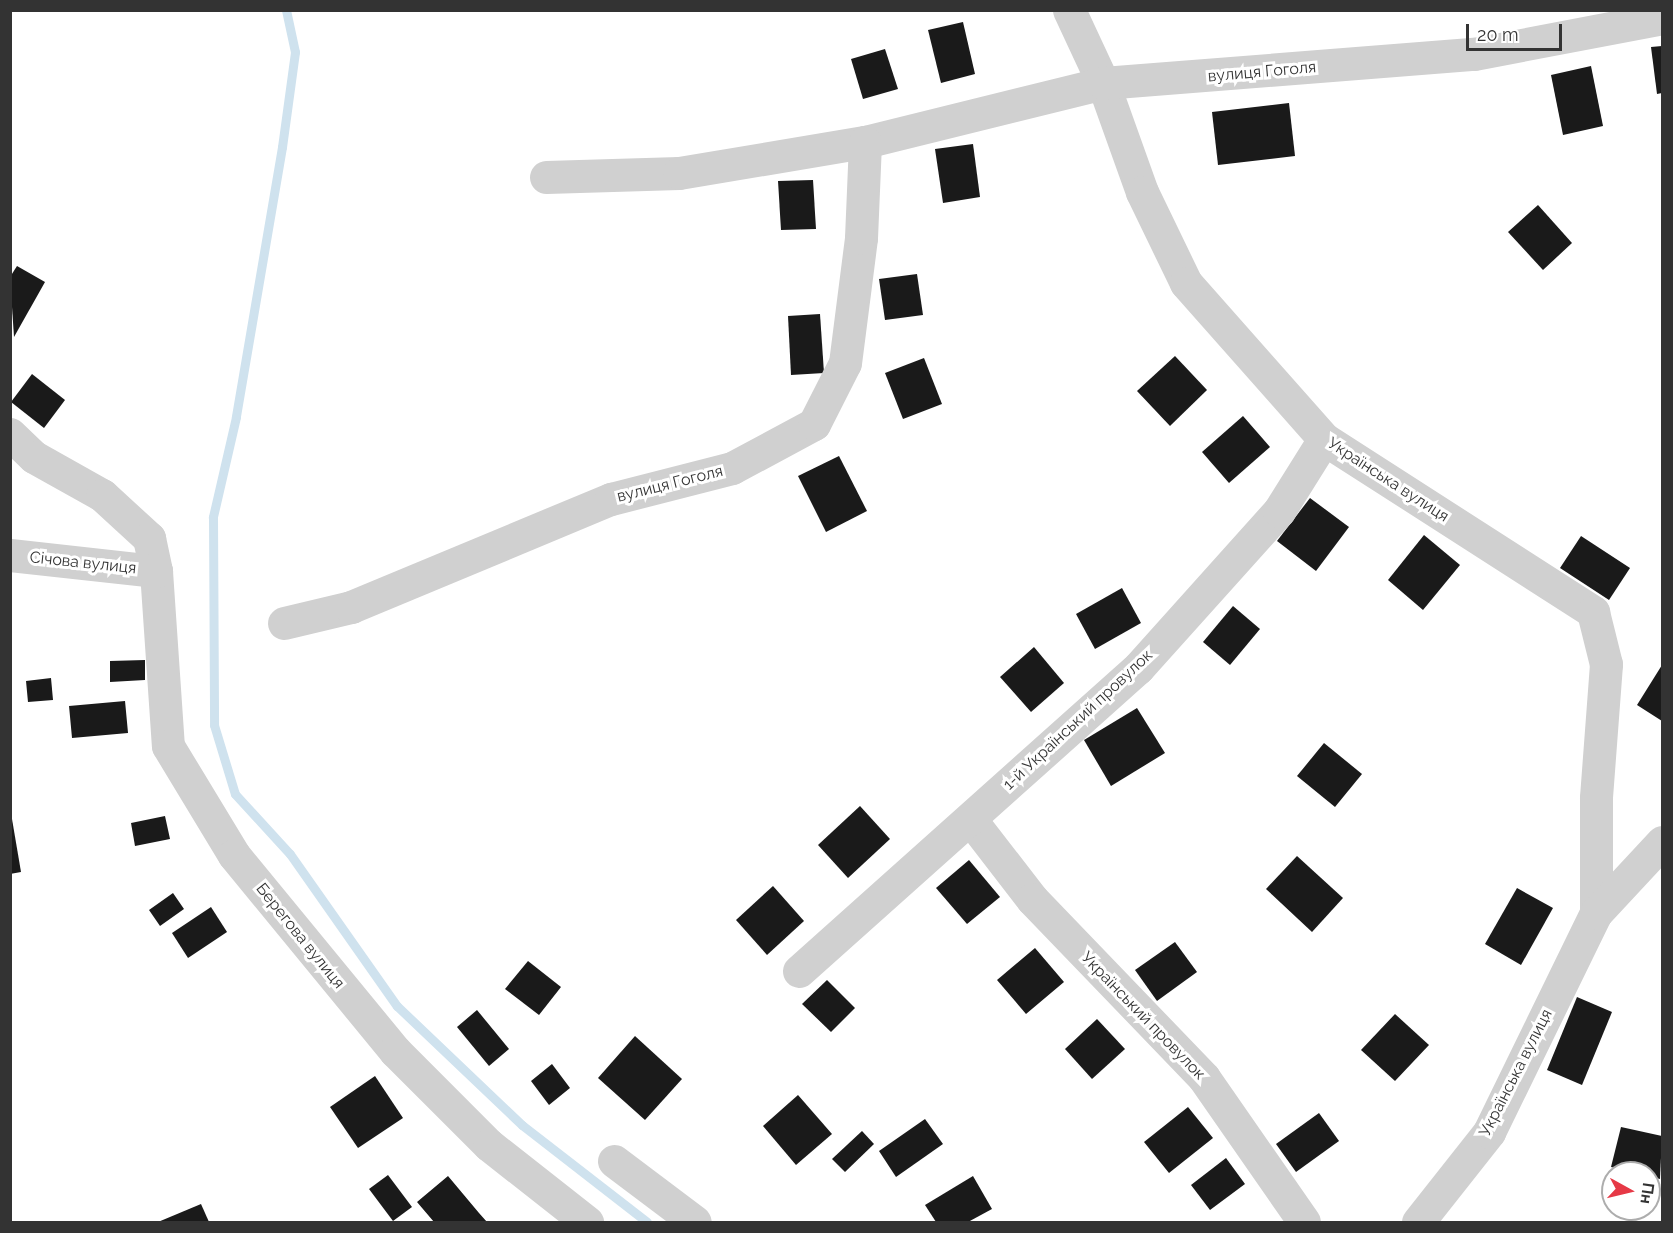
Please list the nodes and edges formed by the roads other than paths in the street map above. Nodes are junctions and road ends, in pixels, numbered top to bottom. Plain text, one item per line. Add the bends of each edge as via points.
1 (1069, 10) edge
2 (1662, 18) edge
3 (1104, 83) junction
4 (866, 142) junction
5 (546, 177) dead end
6 (10, 434) edge
7 (1324, 439) junction
8 (10, 555) edge
9 (156, 571) junction
10 (284, 623) dead end
11 (971, 820) junction
12 (1662, 842) edge
13 (1596, 913) junction
14 (799, 971) dead end
15 (614, 1161) dead end
16 (587, 1222) edge
17 (696, 1222) edge
18 (1304, 1222) edge
19 (1418, 1222) edge

1 - 3 street, Українська вулиця
2 - 3 street, вулиця Гоголя via 1474,54
3 - 4 street, вулиця Гоголя
3 - 7 street, Українська вулиця via 1142,192 1186,283
4 - 5 street, вулиця Гоголя via 679,174
4 - 10 street, вулиця Гоголя via 861,238 845,363 814,424 732,468 611,499 351,607
6 - 9 street, Берегова вулиця via 34,457 102,495 149,538
7 - 11 street, 1-й Український провулок via 1280,511 1138,668
7 - 13 street, Українська вулиця via 1593,612 1606,664 1596,798
8 - 9 street, Січова вулиця
9 - 16 street, Берегова вулиця via 168,746 234,855 395,1051 489,1145
11 - 14 street, 1-й Український провулок
11 - 18 street, Український провулок via 1032,899 1204,1078
12 - 13 street, Українська вулиця
13 - 19 street, Українська вулиця via 1489,1132
15 - 17 street

